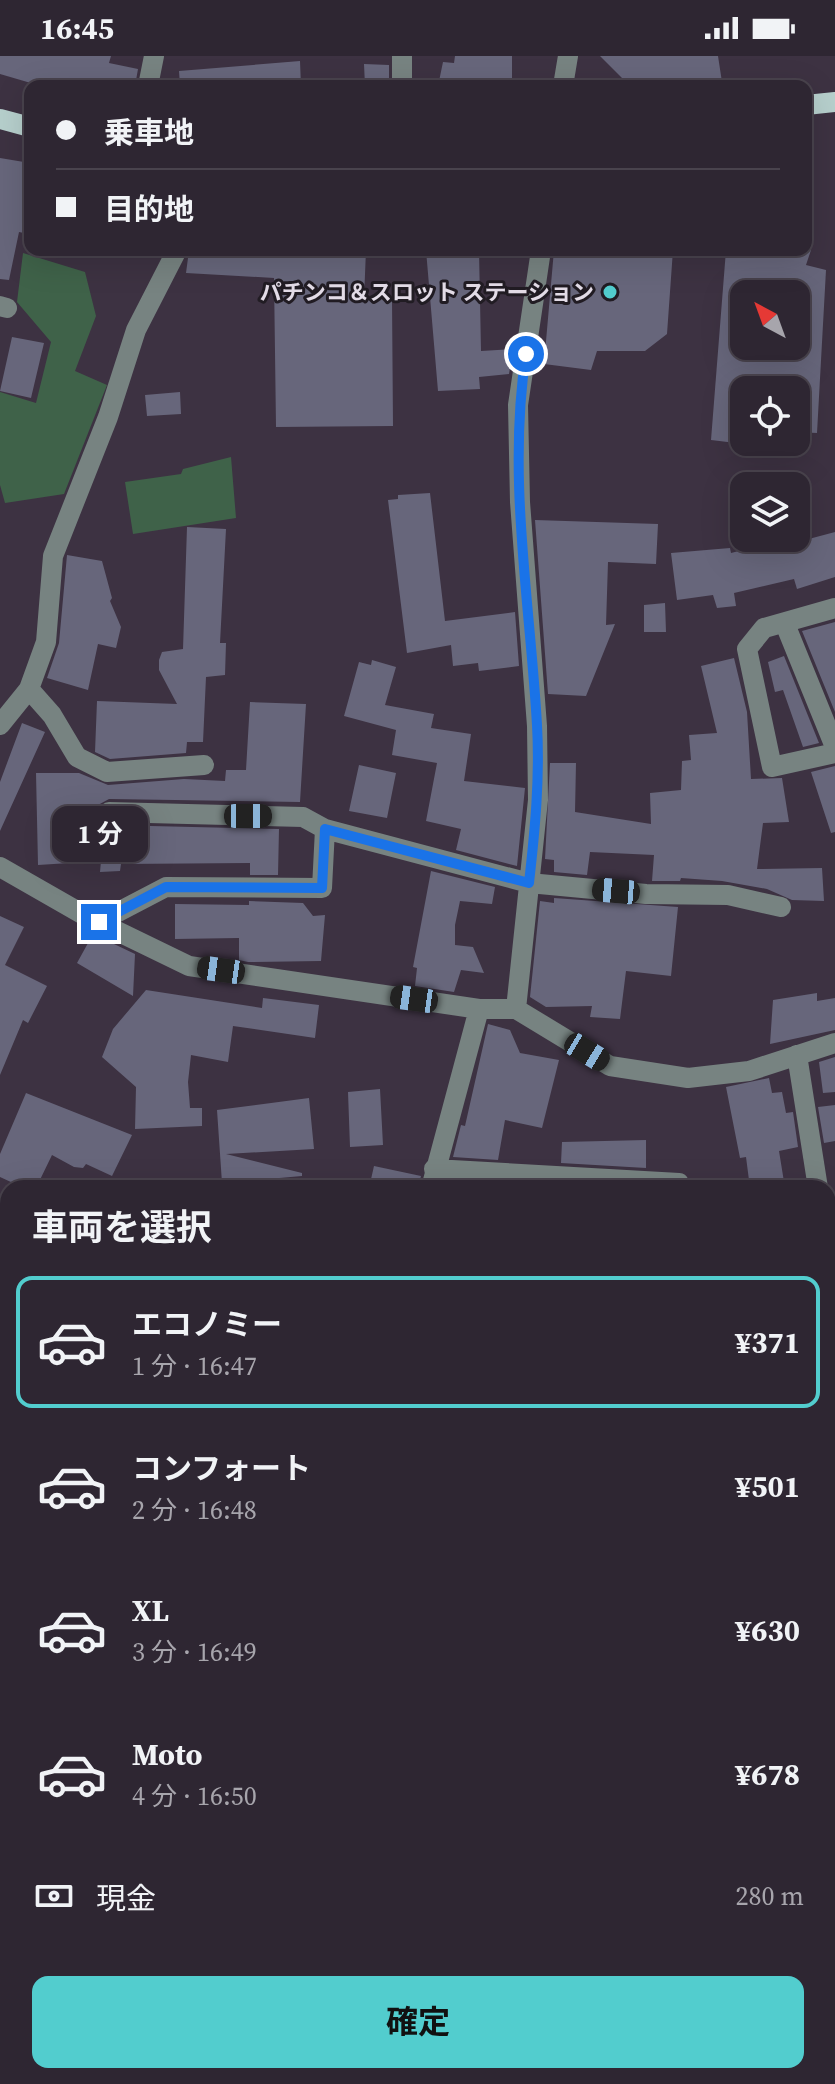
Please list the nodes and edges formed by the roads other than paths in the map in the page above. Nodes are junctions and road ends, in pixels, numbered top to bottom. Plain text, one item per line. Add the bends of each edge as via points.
1 (154, 56) edge
2 (402, 56) edge
3 (568, 56) edge
4 (149, 80) edge
5 (402, 80) edge
6 (564, 80) edge
7 (835, 102) edge
8 (812, 104) edge
9 (0, 119) edge
10 (24, 125) edge
11 (174, 256) edge
12 (540, 256) edge
13 (835, 608) edge
14 (785, 624) junction
15 (29, 689) junction
16 (0, 725) edge
17 (835, 750) edge
18 (204, 765) dead end
19 (109, 812) dead end
20 (325, 829) junction
21 (0, 867) edge
22 (529, 883) junction
23 (781, 907) dead end
24 (99, 922) junction
25 (479, 1009) junction
26 (516, 1009) junction
27 (835, 1043) edge
28 (797, 1055) junction
29 (432, 1178) edge
30 (531, 1180) edge
31 (817, 1180) edge

1 - 4 street
2 - 5 street
3 - 6 street
7 - 8 main road
9 - 10 main road
11 - 15 street via 136,330 53,556 46,642
12 - 22 street via 518,405 520,516 537,726 538,800
13 - 14 street
14 - 17 street
14 - 17 street via 764,628 747,649 772,767
15 - 16 street
15 - 18 street via 77,757 107,772
19 - 20 street via 303,817
20 - 22 street
20 - 24 street via 322,888 166,887
21 - 24 street
22 - 23 street via 728,895
22 - 26 street
24 - 25 street via 189,966
25 - 26 street
25 - 29 street
26 - 28 street via 610,1066 626,1069 688,1078 749,1071
27 - 28 street
28 - 31 street
29 - 30 street

